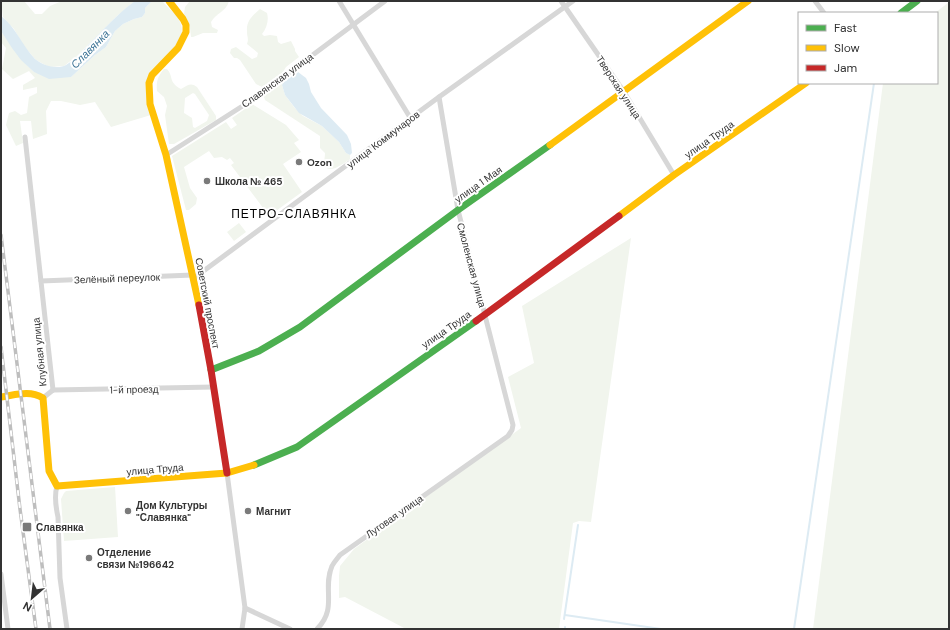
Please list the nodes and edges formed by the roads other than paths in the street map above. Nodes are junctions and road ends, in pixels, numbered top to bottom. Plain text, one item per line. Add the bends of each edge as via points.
1 (169, 1) edge
2 (340, 1) edge
3 (385, 1) edge
4 (561, 1) edge
5 (573, 1) edge
6 (748, 1) edge
7 (815, 1) edge
8 (917, 1) edge
9 (565, 7) junction
10 (823, 12) edge
11 (902, 12) edge
12 (353, 24) junction
13 (805, 84) edge
14 (624, 92) junction
15 (439, 98) junction
16 (411, 119) junction
17 (25, 137) dead end
18 (166, 155) junction
19 (674, 175) junction
20 (458, 210) junction
21 (194, 276) junction
22 (42, 281) junction
23 (485, 314) junction
24 (211, 370) junction
25 (214, 387) junction
26 (54, 390) junction
27 (1, 397) edge
28 (43, 398) junction
29 (512, 430) joint
30 (227, 473) junction
31 (57, 486) junction
32 (1, 574) edge
33 (245, 608) junction
34 (8, 629) edge
35 (67, 629) edge
36 (242, 629) edge
37 (290, 629) edge
38 (317, 629) edge

1 - 18 street, Советский проспект via 183,19 186,32 178,48 152,76 149,93
2 - 12 street
3 - 12 street, Славянская улица
4 - 9 street, Тверская улица
5 - 9 street, улица Коммунаров
6 - 14 street, улица 1 Мая
7 - 10 street
8 - 11 street
9 - 14 street, Тверская улица
9 - 15 street, улица Коммунаров
12 - 16 street
12 - 18 street, Славянская улица via 255,98
13 - 19 street, улица Труда
14 - 19 street, Тверская улица
14 - 20 street, улица 1 Мая
15 - 16 street, улица Коммунаров
15 - 20 street, Смоленская улица
16 - 21 street, улица Коммунаров
17 - 22 street, Клубная улица
18 - 21 street, Советский проспект
19 - 23 street, улица Труда
20 - 23 street, Смоленская улица
20 - 24 street, улица 1 Мая via 300,327 259,350
21 - 22 street, Зелёный переулок
21 - 24 street, Советский проспект
22 - 26 street, Клубная улица
23 - 29 street, Смоленская улица via 513,425
23 - 30 street, улица Труда via 297,447 241,470
24 - 25 street, Советский проспект
25 - 26 street, 1-й проезд
25 - 30 street, Советский проспект
26 - 28 street, Клубная улица
27 - 28 street via 38,394
28 - 31 street, Клубная улица via 50,471
29 - 38 street, Луговая улица via 508,436 340,555 332,565 329,577 328,611
30 - 31 street, улица Труда
30 - 33 street, Советский проспект
31 - 35 street, Клубная улица via 60,578
32 - 34 street
33 - 36 street, Советский проспект
33 - 37 street

